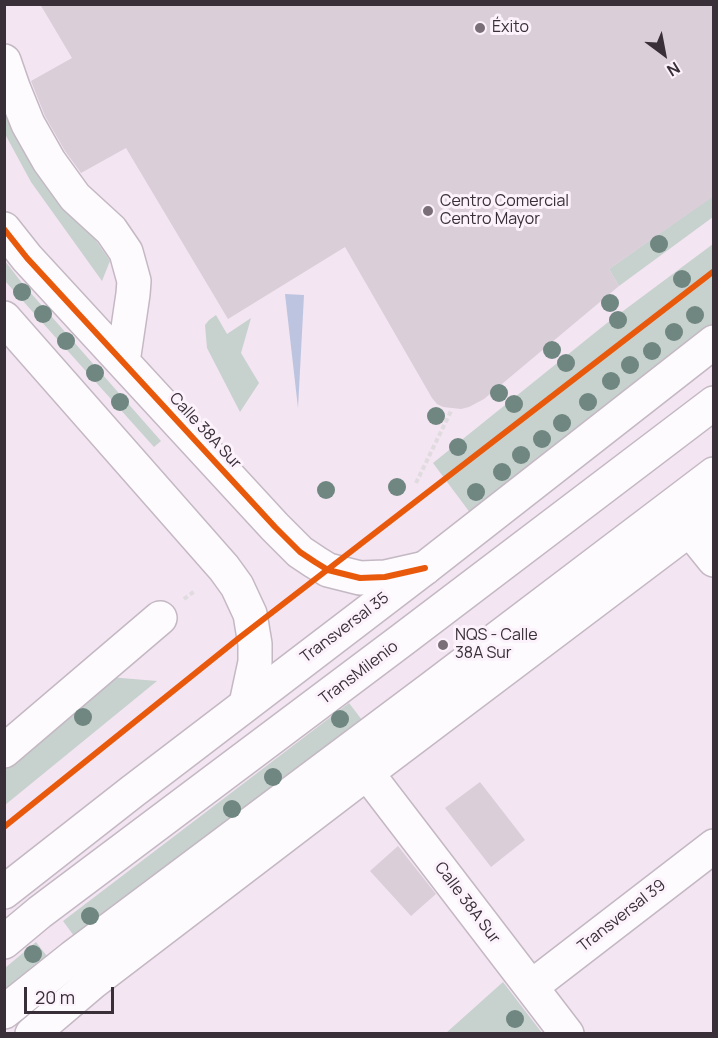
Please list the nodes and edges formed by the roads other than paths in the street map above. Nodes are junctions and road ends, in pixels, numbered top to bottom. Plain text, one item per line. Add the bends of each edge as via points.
1 (4, 61) edge
2 (4, 229) edge
3 (4, 318) edge
4 (714, 342) edge
5 (123, 362) junction
6 (714, 403) edge
7 (714, 474) edge
8 (701, 520) edge
9 (714, 560) edge
10 (425, 568) junction
11 (160, 618) dead end
12 (246, 704) junction
13 (4, 751) edge
14 (367, 773) junction
15 (714, 846) edge
16 (4, 892) edge
17 (4, 942) edge
18 (531, 987) junction
19 (4, 1012) edge
20 (32, 1034) edge
21 (567, 1034) edge

1 - 5 main road via 28,124 49,161 75,197 111,230 126,252 134,281
2 - 5 main road, Calle 38A Sur
3 - 12 main road via 237,586 250,614 255,644
4 - 10 main road, Transversal 35
5 - 10 main road, Calle 38A Sur via 300,552 328,570 360,578
6 - 17 main road, TransMilenio
7 - 19 main road
8 - 9 main road
8 - 14 main road
10 - 12 main road, Transversal 35
11 - 13 main road
12 - 16 main road, Transversal 35
14 - 18 main road, Calle 38A Sur
14 - 20 main road via 92,983
15 - 18 main road, Transversal 39
18 - 21 main road, Calle 38A Sur

